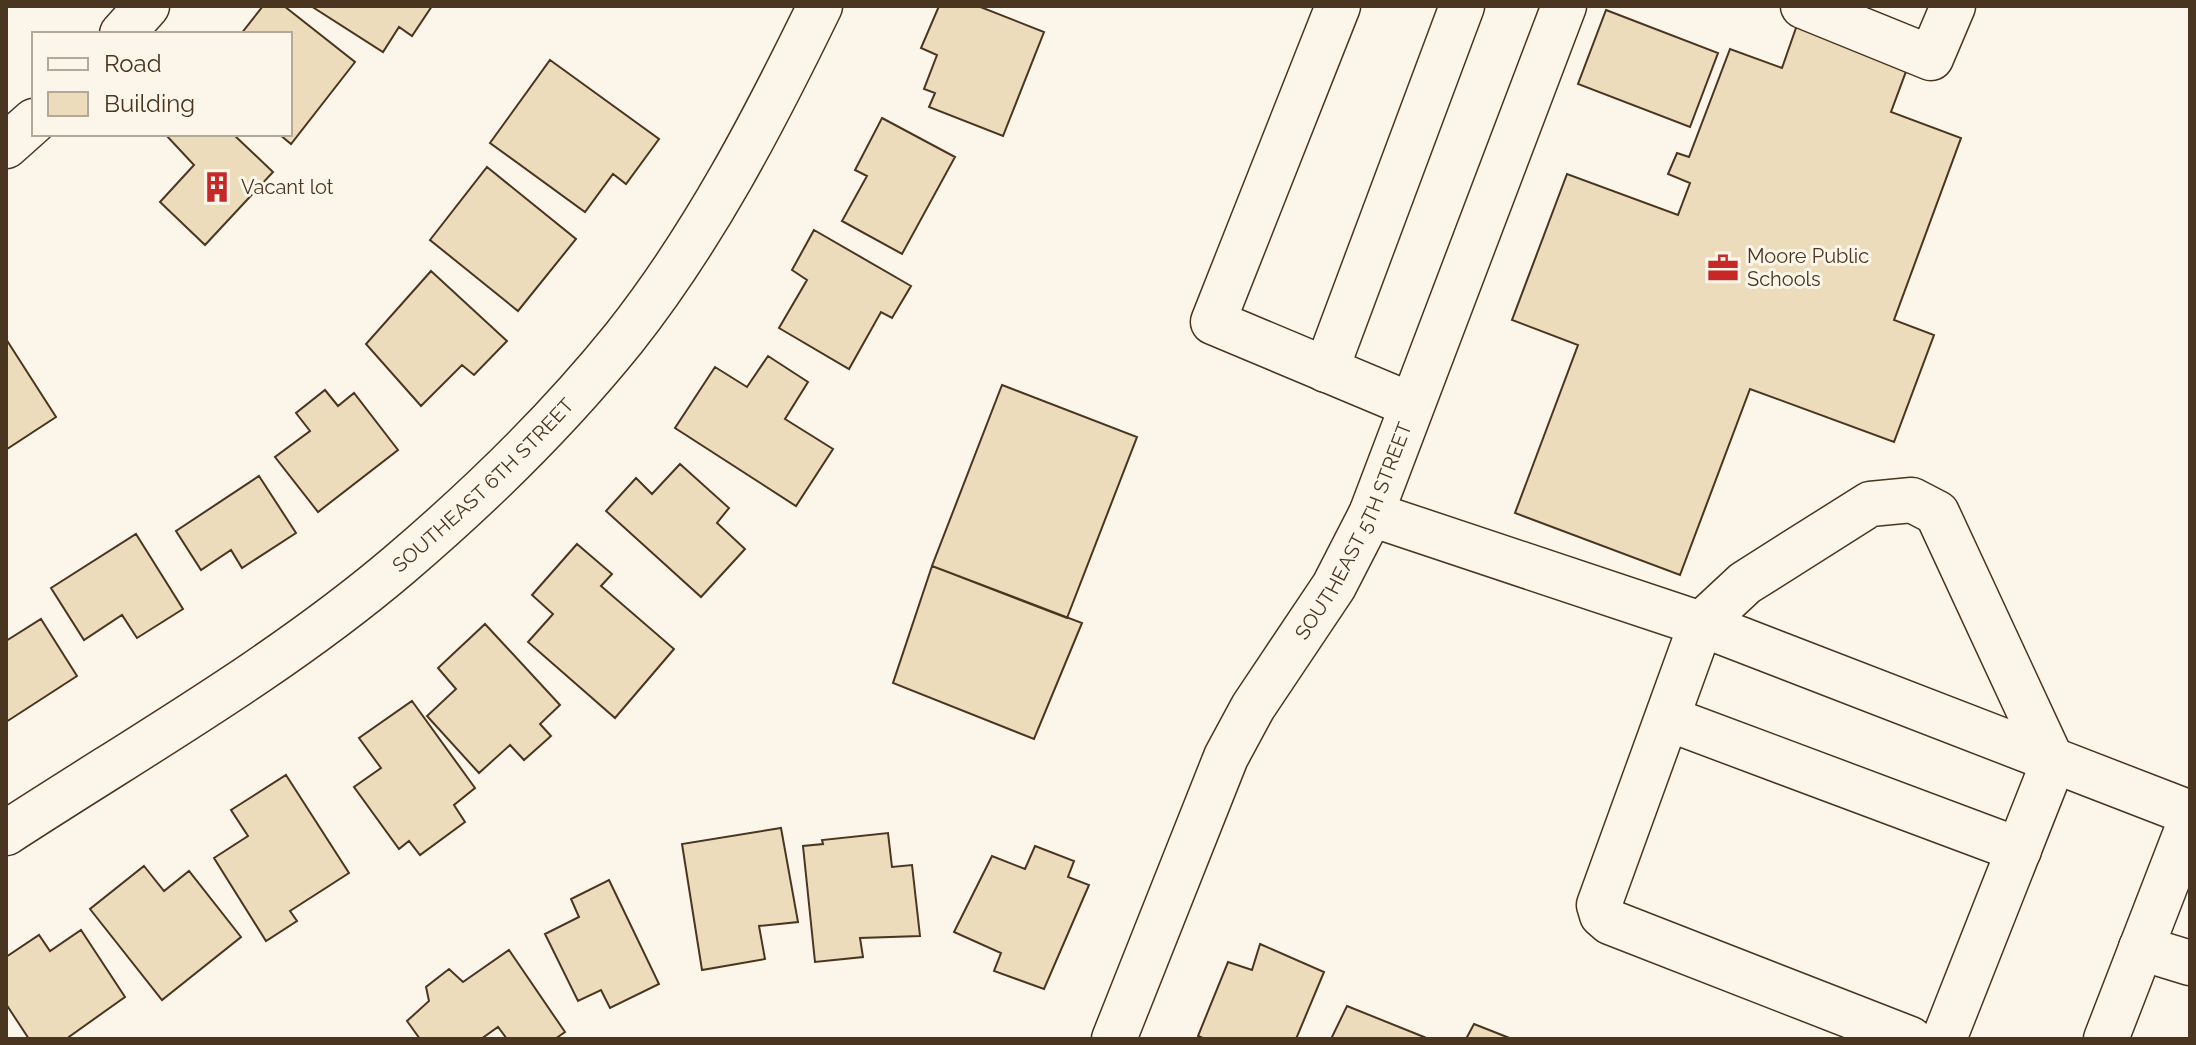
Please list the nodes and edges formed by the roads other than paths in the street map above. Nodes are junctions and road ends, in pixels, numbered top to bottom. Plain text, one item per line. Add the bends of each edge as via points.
1 (147, 6) edge
2 (820, 6) edge
3 (1338, 6) edge
4 (1462, 6) edge
5 (1564, 6) edge
6 (1803, 6) edge
7 (1953, 6) edge
8 (124, 32) edge
9 (32, 123) edge
10 (6, 146) edge
11 (1326, 370) junction
12 (1411, 405) junction
13 (1371, 514) junction
14 (1701, 624) junction
15 (1669, 719) junction
16 (2053, 763) junction
17 (2190, 813) edge
18 (2190, 822) edge
19 (6, 833) edge
20 (2019, 850) junction
21 (2182, 867) edge
22 (2141, 948) junction
23 (2190, 963) edge
24 (1114, 1039) edge
25 (1910, 1039) edge
26 (1944, 1039) edge
27 (2106, 1039) edge

1 - 8 street
2 - 19 street, SOUTHEAST 6TH STREET via 696,237 624,337 549,423 398,566 277,657
3 - 11 street via 1213,322
4 - 11 street
5 - 12 street, SOUTHEAST 5TH STREET
6 - 7 street via 1931,58
9 - 10 street
11 - 12 street
12 - 13 street, SOUTHEAST 5TH STREET
13 - 14 street
13 - 24 street, SOUTHEAST 5TH STREET via 1334,586 1226,757
14 - 15 street
14 - 16 street
14 - 16 street via 1745,583 1870,504 1912,500 1937,513
15 - 20 street
15 - 25 street via 1599,905 1602,915
16 - 17 street
16 - 20 street
18 - 21 street
20 - 26 street
21 - 22 street
22 - 23 street
22 - 27 street

